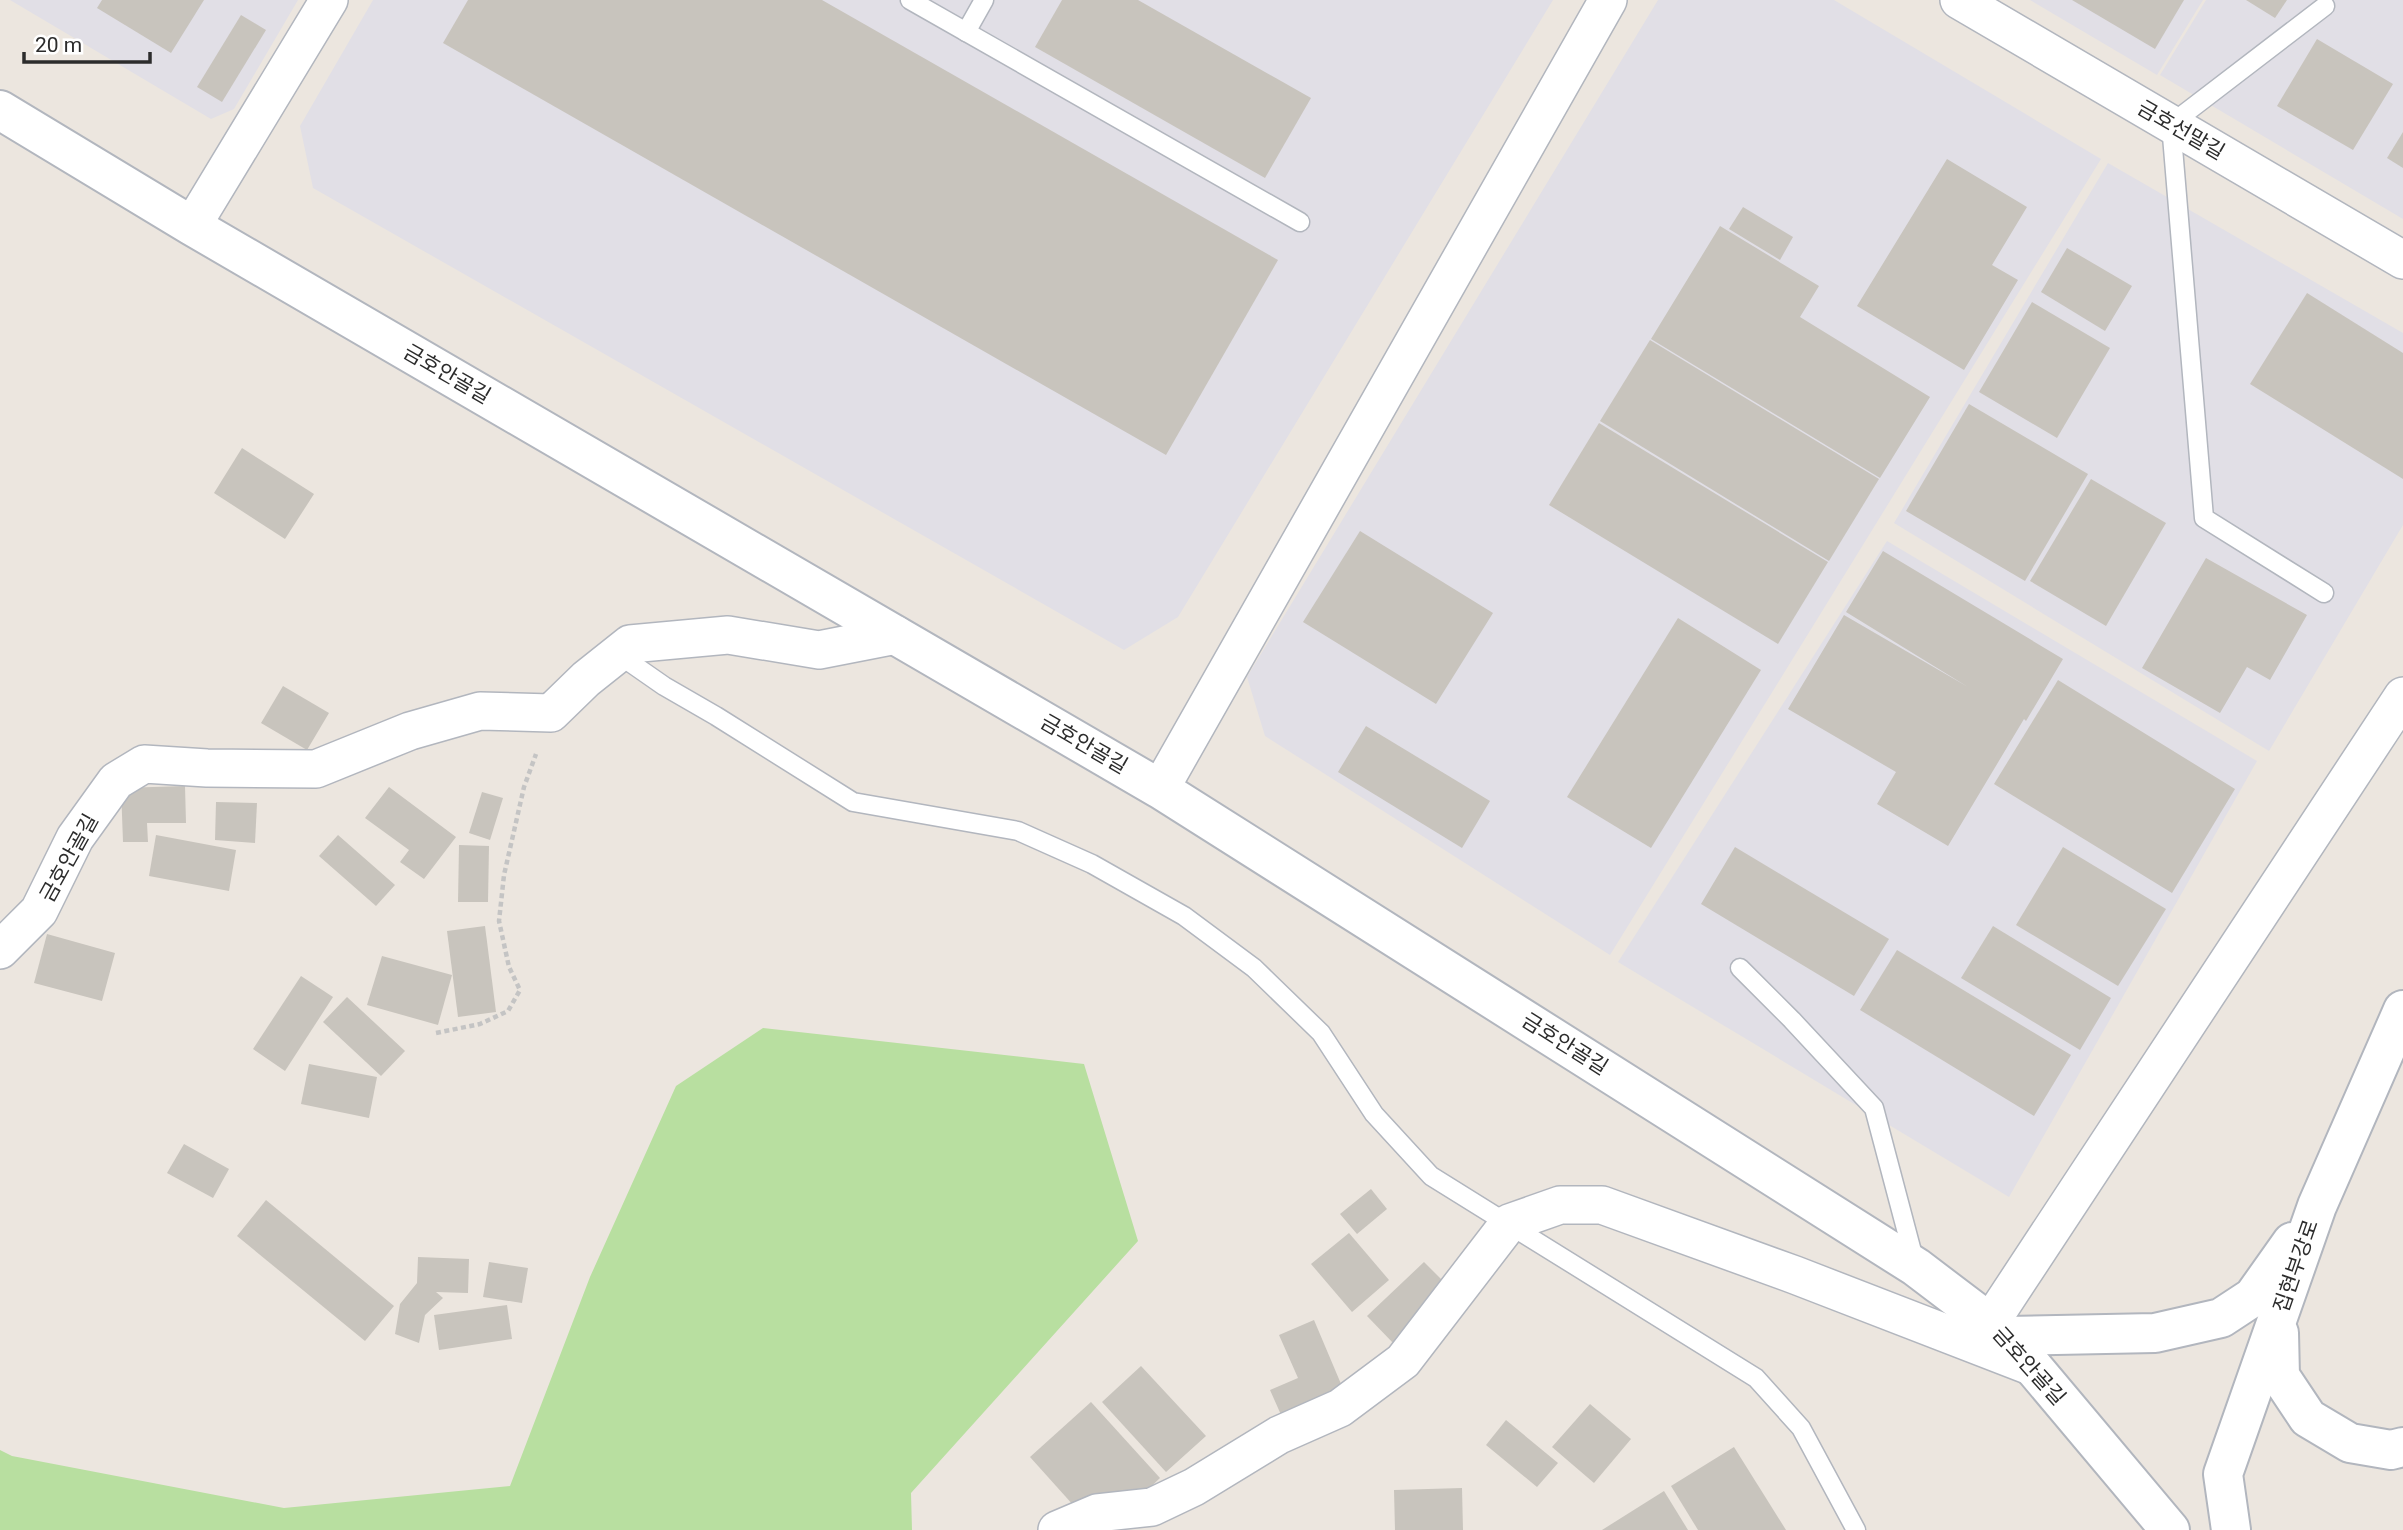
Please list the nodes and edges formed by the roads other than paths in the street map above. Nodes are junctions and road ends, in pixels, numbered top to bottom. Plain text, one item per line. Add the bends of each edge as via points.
1 (329, 0) edge
2 (910, 0) edge
3 (984, 0) edge
4 (1608, 0) edge
5 (1959, 0) edge
6 (2325, 6) dead end
7 (966, 32) junction
8 (0, 110) edge
9 (2171, 124) junction
10 (1300, 222) dead end
11 (192, 226) junction
12 (2403, 260) edge
13 (2324, 593) dead end
14 (897, 635) junction
15 (618, 654) junction
16 (2403, 696) edge
17 (1160, 789) junction
18 (0, 950) edge
19 (1740, 968) dead end
20 (2403, 1010) edge
21 (2317, 1206) junction
22 (1509, 1223) junction
23 (1916, 1267) junction
24 (2279, 1313) junction
25 (1998, 1329) junction
26 (2033, 1367) junction
27 (2403, 1447) edge
28 (1057, 1530) edge
29 (1856, 1530) edge
30 (2170, 1530) edge
31 (2231, 1530) edge

1 - 11 street
2 - 7 lane
3 - 7 lane
4 - 17 street
5 - 9 street, 금호선말길
6 - 9 lane
7 - 10 lane
8 - 11 street, 금호안골길
9 - 12 street, 금호선말길
9 - 13 lane via 2204,518
11 - 14 street, 금호안골길
14 - 15 street via 819,650 728,635 630,644
14 - 17 street, 금호안골길
15 - 18 street, 금호안골길 via 551,713 480,711 410,732 316,769 144,764 116,781 75,838 39,911
15 - 22 lane via 853,802 1018,831 1092,864 1184,916 1254,968 1321,1033 1374,1114 1431,1175
16 - 25 street
17 - 23 street, 금호안골길
19 - 23 lane via 1874,1108
20 - 21 street, 집현부강로
21 - 24 street, 집현부강로
21 - 25 street via 2253,1297 2221,1318 2155,1333
22 - 26 street via 1560,1205 1602,1205
22 - 28 street via 1402,1361 1340,1408 1279,1435 1152,1507 1097,1513
22 - 29 lane via 1756,1378 1801,1428
23 - 25 street, 금호안골길
24 - 27 street via 2280,1376 2308,1418 2350,1443 2391,1450
24 - 31 street, 집현부강로 via 2223,1474
25 - 26 street, 금호안골길
26 - 30 street, 금호안골길

